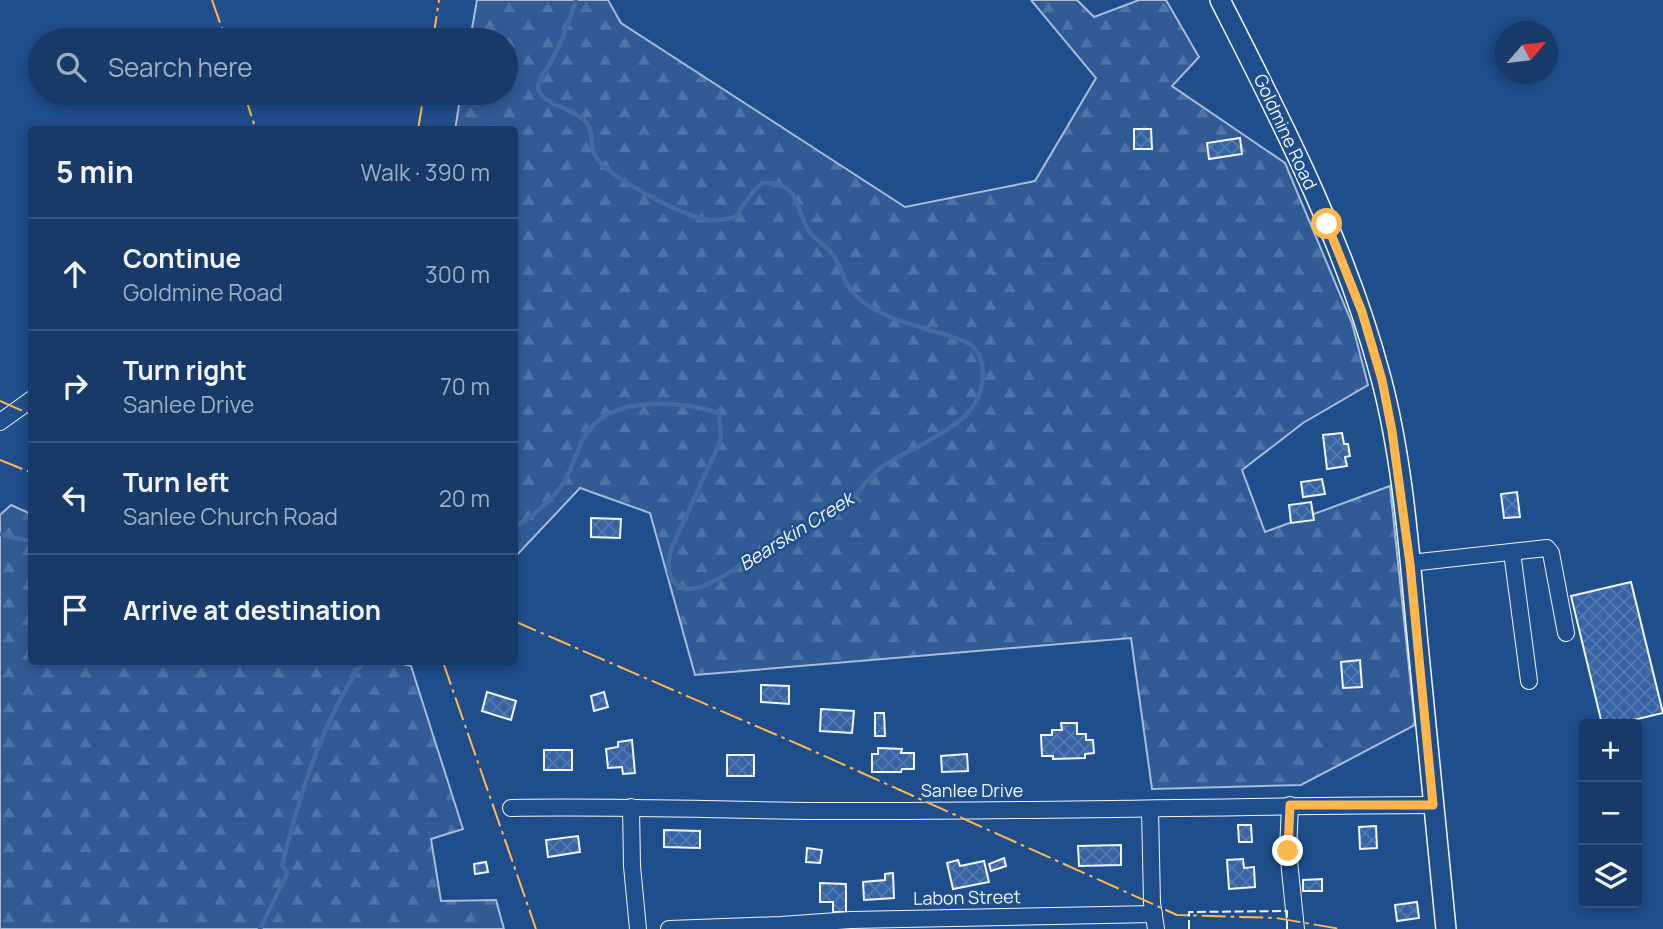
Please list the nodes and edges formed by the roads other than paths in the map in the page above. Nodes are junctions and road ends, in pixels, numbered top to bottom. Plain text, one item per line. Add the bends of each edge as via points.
1 (1220, 0) edge
2 (28, 402) edge
3 (0, 422) edge
4 (1512, 552) junction
5 (1410, 564) junction
6 (1566, 633) dead end
7 (1529, 681) dead end
8 (1290, 805) junction
9 (1433, 805) junction
10 (631, 807) junction
11 (511, 808) dead end
12 (1150, 809) junction
13 (1155, 921) edge
14 (638, 929) edge
15 (669, 929) edge
16 (1297, 929) edge
17 (1446, 929) edge

1 - 5 main road, Goldmine Road via 1308,181 1362,312 1392,431
2 - 3 street
4 - 5 street
4 - 6 street via 1547,548 1551,553
4 - 7 street
5 - 9 main road, Goldmine Road
8 - 9 street, Sanlee Drive
8 - 12 street, Sanlee Drive
8 - 16 street via 1288,851
9 - 17 main road, Goldmine Road
10 - 11 street, Sanlee Drive
10 - 12 street, Sanlee Drive
10 - 14 street
12 - 13 street
13 - 15 street, Labon Street via 851,920

